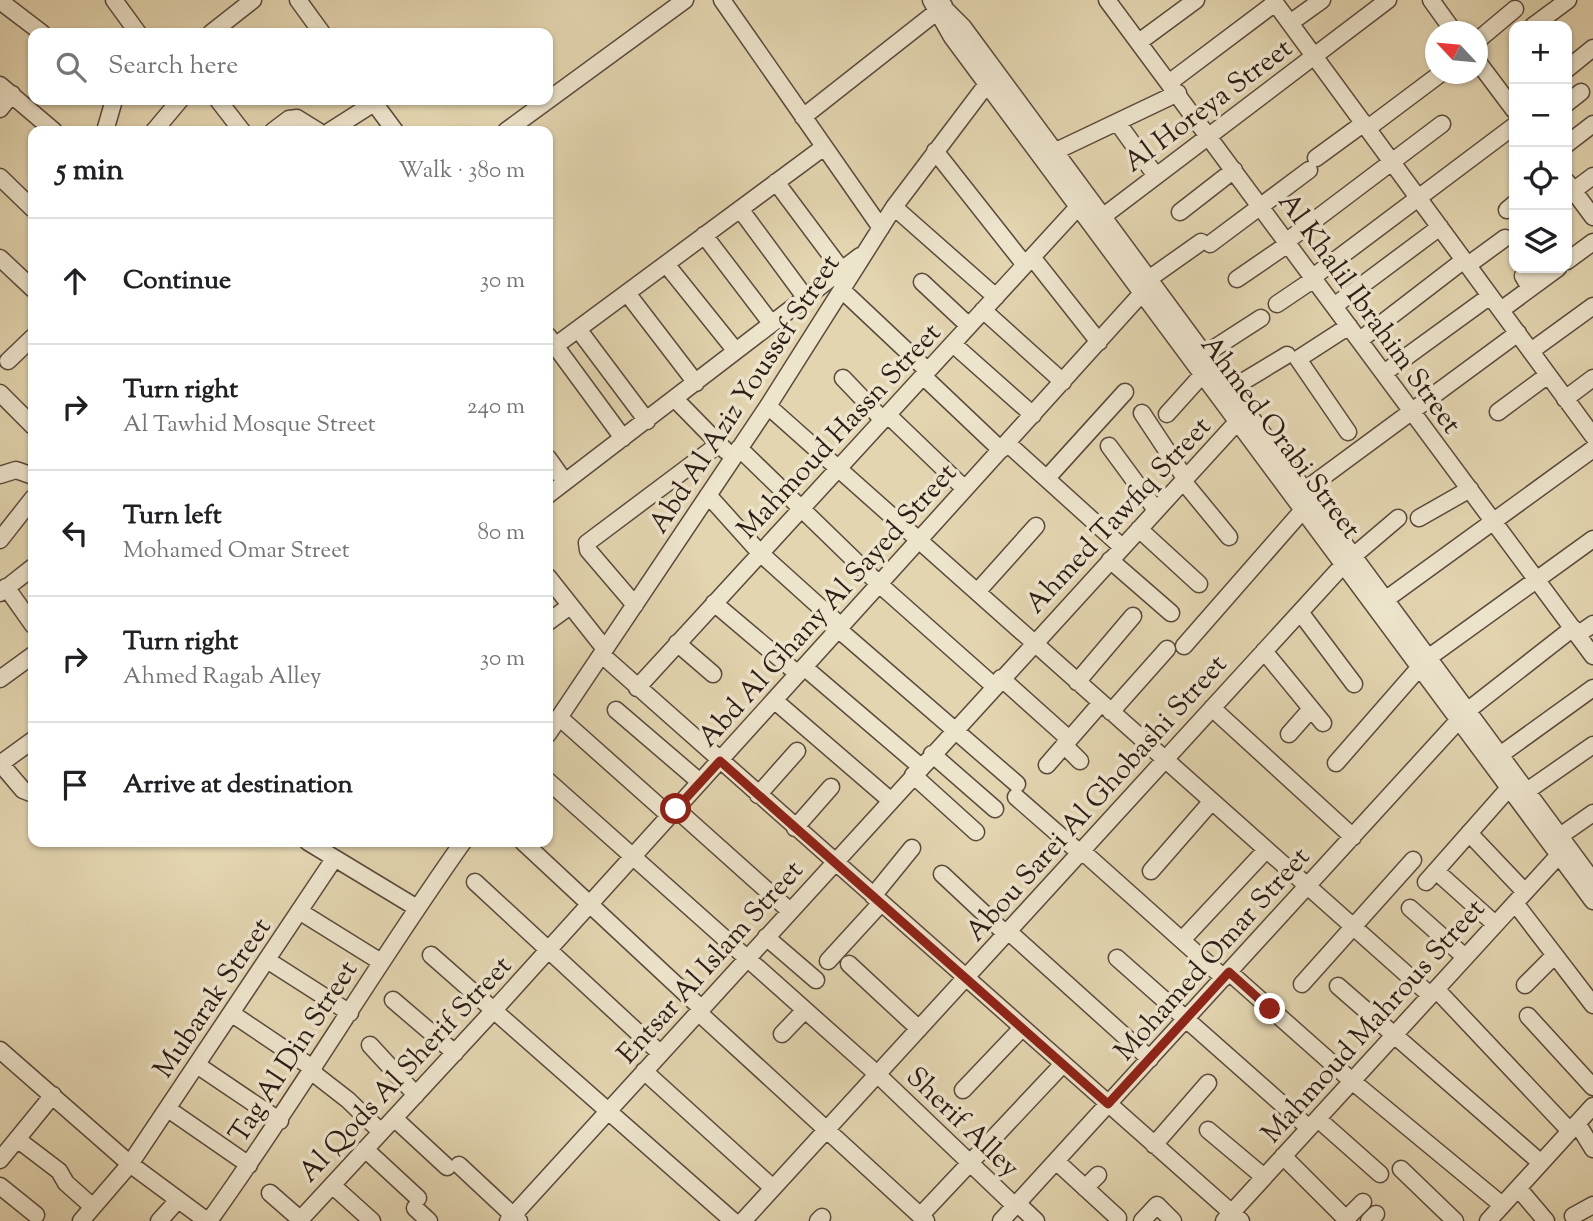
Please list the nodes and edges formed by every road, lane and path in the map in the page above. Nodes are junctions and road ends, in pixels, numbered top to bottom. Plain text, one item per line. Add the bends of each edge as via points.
1 (114, 0) edge
2 (253, 0) edge
3 (298, 0) edge
4 (685, 0) edge
5 (722, 0) edge
6 (1107, 0) edge
7 (1196, 0) edge
8 (1322, 0) edge
9 (1388, 0) edge
10 (1431, 0) edge
11 (1568, 0) edge
12 (0, 1) edge
13 (1274, 2) edge
14 (939, 4) edge
15 (1545, 7) edge
16 (1515, 9) dead end
17 (1446, 21) edge
18 (1290, 23) junction
19 (35, 28) edge
20 (134, 28) edge
21 (217, 28) edge
22 (318, 28) edge
23 (1488, 32) edge
24 (1139, 42) junction
25 (1593, 48) edge
26 (1314, 56) junction
27 (1572, 65) edge
28 (1488, 75) edge
29 (1426, 84) edge
30 (988, 85) junction
31 (1174, 88) junction
32 (6, 90) edge
33 (1581, 92) dead end
34 (553, 97) edge
35 (1572, 99) edge
36 (1509, 103) edge
37 (112, 105) edge
38 (176, 105) edge
39 (222, 105) edge
40 (369, 105) edge
41 (375, 105) edge
42 (542, 105) edge
43 (0, 109) edge
44 (803, 117) junction
45 (1116, 122) junction
46 (1442, 124) dead end
47 (1593, 124) edge
48 (48, 126) edge
49 (106, 126) edge
50 (158, 126) edge
51 (238, 126) edge
52 (280, 126) edge
53 (310, 126) edge
54 (337, 126) edge
55 (391, 126) edge
56 (513, 126) edge
57 (1366, 126) junction
58 (1509, 130) edge
59 (1209, 136) junction
60 (1572, 141) edge
61 (824, 147) junction
62 (935, 151) junction
63 (1056, 151) junction
64 (1392, 162) junction
65 (1234, 170) junction
66 (1156, 176) junction
67 (1593, 176) edge
68 (0, 177) edge
69 (776, 182) junction
70 (1572, 185) edge
71 (1572, 189) edge
72 (1418, 198) junction
73 (28, 204) edge
74 (1260, 206) junction
75 (894, 207) junction
76 (1078, 207) junction
77 (740, 209) junction
78 (1180, 212) dead end
79 (1593, 217) edge
80 (1098, 220) junction
81 (1440, 227) junction
82 (881, 228) junction
83 (705, 235) junction
84 (1505, 238) dead end
85 (1593, 242) edge
86 (1287, 243) junction
87 (867, 251) junction
88 (1572, 257) edge
89 (0, 258) edge
90 (1028, 261) junction
91 (1466, 263) junction
92 (666, 264) junction
93 (841, 269) junction
94 (1526, 273) edge
95 (1551, 273) edge
96 (1314, 278) junction
97 (1237, 279) dead end
98 (922, 282) dead end
99 (28, 284) edge
100 (1143, 285) junction
101 (1530, 288) junction
102 (842, 290) junction
103 (627, 293) junction
104 (804, 296) junction
105 (1490, 296) junction
106 (996, 297) junction
107 (1277, 304) dead end
108 (1334, 306) junction
109 (1593, 306) edge
110 (983, 310) junction
111 (1501, 310) junction
112 (1261, 318) dead end
113 (771, 323) junction
114 (969, 326) junction
115 (1349, 326) junction
116 (578, 329) junction
117 (1518, 333) junction
118 (553, 340) edge
119 (1360, 341) junction
120 (28, 342) edge
121 (1098, 342) junction
122 (553, 344) edge
123 (953, 344) junction
124 (735, 350) junction
125 (1531, 351) junction
126 (1287, 355) dead end
127 (8, 361) dead end
128 (1200, 363) junction
129 (925, 373) junction
130 (1384, 373) junction
131 (1548, 375) junction
132 (1593, 377) edge
133 (843, 378) dead end
134 (1063, 382) junction
135 (696, 383) junction
136 (1125, 392) dead end
137 (1225, 392) junction
138 (0, 393) edge
139 (676, 399) junction
140 (1565, 399) junction
141 (768, 405) junction
142 (1412, 411) junction
143 (1498, 412) dead end
144 (1142, 413) dead end
145 (1167, 414) dead end
146 (1033, 415) junction
147 (885, 417) junction
148 (28, 421) edge
149 (647, 421) junction
150 (1238, 421) junction
151 (1348, 432) dead end
152 (1593, 436) edge
153 (623, 438) junction
154 (719, 444) junction
155 (1004, 446) junction
156 (1109, 446) dead end
157 (1593, 449) edge
158 (736, 453) junction
159 (553, 465) edge
160 (838, 469) junction
161 (28, 474) edge
162 (0, 475) edge
163 (1047, 478) junction
164 (1184, 480) junction
165 (565, 482) junction
166 (965, 489) junction
167 (1470, 489) junction
168 (1305, 490) junction
169 (553, 491) edge
170 (709, 495) junction
171 (28, 504) edge
172 (800, 510) junction
173 (1156, 510) junction
174 (1303, 510) junction
175 (1398, 518) dead end
176 (1419, 518) dead end
177 (1495, 522) junction
178 (1036, 526) dead end
179 (1139, 529) junction
180 (1228, 537) dead end
181 (1593, 539) edge
182 (0, 540) edge
183 (919, 541) junction
184 (1122, 547) junction
185 (760, 553) junction
186 (1110, 560) junction
187 (1349, 560) junction
188 (28, 571) edge
189 (1537, 580) junction
190 (553, 584) edge
191 (879, 584) junction
192 (1199, 584) dead end
193 (3, 590) edge
194 (977, 593) junction
195 (1385, 600) junction
196 (714, 603) junction
197 (570, 606) junction
198 (635, 606) junction
199 (1300, 612) junction
200 (1171, 613) dead end
201 (1133, 616) dead end
202 (553, 618) edge
203 (28, 619) edge
204 (1593, 624) edge
205 (840, 627) junction
206 (1575, 631) junction
207 (677, 643) junction
208 (1033, 643) junction
209 (1184, 646) dead end
210 (1167, 649) dead end
211 (1264, 651) junction
212 (604, 652) junction
213 (1593, 656) edge
214 (28, 659) edge
215 (1424, 663) junction
216 (801, 670) junction
217 (713, 674) dead end
218 (0, 679) edge
219 (1077, 681) junction
220 (998, 682) junction
221 (1354, 684) dead end
222 (637, 688) junction
223 (1593, 688) edge
224 (774, 700) junction
225 (1106, 707) junction
226 (1212, 708) junction
227 (1311, 709) junction
228 (616, 710) dead end
229 (1463, 716) junction
230 (560, 718) junction
231 (1323, 723) dead end
232 (553, 726) edge
233 (955, 729) junction
234 (1289, 734) dead end
235 (1067, 742) junction
236 (28, 744) edge
237 (1593, 745) edge
238 (797, 751) dead end
239 (1500, 755) junction
240 (1165, 760) junction
241 (720, 761) junction
242 (1080, 761) dead end
243 (1336, 763) dead end
244 (0, 764) edge
245 (922, 765) junction
246 (1047, 765) dead end
247 (700, 782) junction
248 (553, 785) edge
249 (831, 787) dead end
250 (1509, 788) junction
251 (28, 792) edge
252 (1527, 792) junction
253 (758, 795) junction
254 (890, 800) junction
255 (1212, 801) junction
256 (995, 809) dead end
257 (673, 812) junction
258 (1593, 813) edge
259 (795, 828) junction
260 (976, 832) dead end
261 (1469, 833) junction
262 (1560, 836) junction
263 (1353, 837) junction
264 (460, 847) edge
265 (528, 847) edge
266 (323, 848) edge
267 (912, 848) dead end
268 (1266, 850) junction
269 (1081, 852) junction
270 (1559, 855) junction
271 (633, 856) junction
272 (1413, 860) dead end
273 (834, 862) junction
274 (1151, 871) dead end
275 (942, 874) dead end
276 (1593, 881) edge
277 (475, 882) dead end
278 (1308, 886) junction
279 (1520, 898) junction
280 (877, 900) junction
281 (1593, 901) edge
282 (590, 904) junction
283 (417, 908) junction
284 (1410, 908) dead end
285 (790, 911) junction
286 (299, 912) junction
287 (1496, 924) junction
288 (1354, 927) junction
289 (1007, 932) junction
290 (766, 937) junction
291 (1182, 940) junction
292 (548, 950) junction
293 (431, 955) dead end
294 (1555, 956) junction
295 (1465, 957) junction
296 (747, 958) junction
297 (1117, 958) dead end
298 (267, 960) junction
299 (828, 961) dead end
300 (381, 962) junction
301 (849, 964) dead end
302 (1227, 975) junction
303 (966, 978) junction
304 (816, 980) dead end
305 (1302, 984) dead end
306 (1525, 985) dead end
307 (1338, 986) dead end
308 (1433, 992) junction
309 (393, 1000) dead end
310 (1593, 1005) edge
311 (494, 1010) junction
312 (699, 1010) junction
313 (805, 1010) junction
314 (231, 1013) junction
315 (350, 1013) junction
316 (1528, 1016) dead end
317 (1186, 1019) junction
318 (1022, 1028) junction
319 (919, 1029) junction
320 (782, 1034) dead end
321 (1393, 1036) junction
322 (370, 1045) dead end
323 (455, 1053) junction
324 (660, 1054) junction
325 (3, 1059) edge
326 (1150, 1059) junction
327 (1063, 1064) junction
328 (197, 1065) junction
329 (313, 1071) junction
330 (644, 1071) junction
331 (877, 1074) junction
332 (1352, 1081) junction
333 (1208, 1083) dead end
334 (1593, 1087) edge
335 (963, 1090) dead end
336 (53, 1095) junction
337 (416, 1095) junction
338 (1108, 1104) junction
339 (1593, 1105) edge
340 (168, 1109) junction
341 (608, 1111) junction
342 (394, 1118) junction
343 (280, 1121) junction
344 (1313, 1123) junction
345 (1574, 1127) junction
346 (826, 1130) junction
347 (1208, 1130) dead end
348 (381, 1132) junction
349 (17, 1139) junction
350 (1154, 1145) junction
351 (365, 1149) junction
352 (1593, 1149) edge
353 (1283, 1156) junction
354 (0, 1160) edge
355 (1056, 1161) junction
356 (970, 1163) junction
357 (1541, 1163) junction
358 (130, 1164) junction
359 (249, 1165) junction
360 (1401, 1169) dead end
361 (1380, 1174) dead end
362 (1098, 1175) dead end
363 (1264, 1177) junction
364 (332, 1185) junction
365 (0, 1186) edge
366 (773, 1188) junction
367 (1085, 1188) junction
368 (1518, 1188) junction
369 (270, 1193) dead end
370 (178, 1200) junction
371 (1363, 1202) dead end
372 (1016, 1205) junction
373 (1503, 1205) junction
374 (1593, 1205) edge
375 (93, 1207) junction
376 (36, 1215) dead end
377 (1573, 1216) dead end
378 (923, 1218) edge
379 (1118, 1218) dead end
380 (1232, 1218) edge
381 (513, 1219) edge
382 (1347, 1220) edge
383 (81, 1221) edge
384 (159, 1221) edge
385 (208, 1221) edge
386 (300, 1221) edge
387 (372, 1221) edge
388 (429, 1221) edge
389 (733, 1221) edge
390 (743, 1221) edge
391 (1001, 1221) edge
392 (1036, 1221) edge
393 (1142, 1221) edge
394 (1173, 1221) edge
395 (1455, 1221) edge
396 (1488, 1221) edge
397 (1546, 1221) edge

1 - 20 street
2 - 21 street
3 - 22 street
4 - 34 street
5 - 44 street
6 - 24 street, Al Khalil Ibrahim Street
7 - 24 street
8 - 18 street
9 - 26 street, Al Horeya Street
10 - 17 street
11 - 15 street
12 - 19 street
13 - 18 street
13 - 31 street
14 - 30 street, Ahmed Orabi Street
14 - 44 street
14 - 63 street, Ahmed Orabi Street via 963,27
16 - 23 street
18 - 26 street
24 - 31 street, Al Khalil Ibrahim Street
25 - 27 street
26 - 57 street
26 - 59 street, Al Horeya Street
28 - 36 street
29 - 57 street, Abd Al Ghany Al Sayed Street
30 - 62 street, Abd Al Aziz Youssef Street
30 - 76 street, Ahmed Orabi Street
31 - 45 street
31 - 59 street, Al Khalil Ibrahim Street
32 - 43 street
32 - 48 street
33 - 35 street
37 - 49 street
38 - 50 street
39 - 51 street
40 - 54 street
41 - 55 street
42 - 56 street
44 - 61 street
45 - 63 street
45 - 66 street
46 - 64 street
47 - 60 street
52 - 53 street via 297,118
57 - 64 street
57 - 74 street, Abd Al Ghany Al Sayed Street
58 - 72 street
59 - 65 street, Al Khalil Ibrahim Street
59 - 66 street, Al Horeya Street
61 - 69 street
61 - 82 street
62 - 75 street, Abd Al Aziz Youssef Street
62 - 90 street
63 - 80 street, Ahmed Orabi Street
64 - 72 street
64 - 86 street
65 - 74 street, Al Khalil Ibrahim Street
65 - 78 street
66 - 80 street, Al Horeya Street
67 - 70 street
68 - 73 street
69 - 77 street
69 - 93 street
71 - 79 street
72 - 81 street
72 - 96 street
74 - 86 street, Al Khalil Ibrahim Street
74 - 100 street, Abd Al Ghany Al Sayed Street
75 - 82 street, Abd Al Aziz Youssef Street
75 - 106 street
76 - 80 street, Ahmed Orabi Street
76 - 90 street, Mahmoud Hassn Street
77 - 83 street
77 - 104 street
80 - 100 street, Ahmed Orabi Street
81 - 91 street
81 - 108 street
82 - 87 street, Abd Al Aziz Youssef Street
83 - 92 street
83 - 113 street
84 - 91 street
85 - 88 street
86 - 96 street, Al Khalil Ibrahim Street
86 - 97 street
87 - 93 street
87 - 102 street, Abd Al Aziz Youssef Street
89 - 99 street
90 - 106 street, Mahmoud Hassn Street
90 - 121 street
91 - 105 street
91 - 119 street
92 - 103 street
92 - 124 street
93 - 104 street
94 - 101 street via 1523,276
95 - 101 street
96 - 107 street
96 - 108 street, Al Khalil Ibrahim Street
98 - 114 street
100 - 121 street, Abd Al Ghany Al Sayed Street
100 - 128 street, Ahmed Orabi Street
101 - 111 street
102 - 129 street
102 - 141 street, Abd Al Aziz Youssef Street
103 - 116 street
103 - 135 street
104 - 113 street
105 - 111 street
105 - 130 street
106 - 110 street, Mahmoud Hassn Street
108 - 115 street, Al Khalil Ibrahim Street
109 - 125 street
110 - 114 street, Mahmoud Hassn Street
110 - 134 street
111 - 117 street
112 - 128 street
113 - 124 street
114 - 123 street, Mahmoud Hassn Street
115 - 119 street, Al Khalil Ibrahim Street
115 - 151 street via 1298,359
116 - 118 street
116 - 149 street
117 - 125 street
117 - 142 street
119 - 130 street, Al Khalil Ibrahim Street
120 - 127 street
121 - 134 street, Abd Al Ghany Al Sayed Street
122 - 153 street
123 - 129 street, Mahmoud Hassn Street
123 - 146 street
124 - 135 street
125 - 131 street
126 - 137 street
128 - 137 street, Ahmed Orabi Street
128 - 145 street
129 - 147 street, Mahmoud Hassn Street
129 - 155 street
130 - 142 street, Al Khalil Ibrahim Street
131 - 140 street
131 - 143 street
132 - 140 street
133 - 147 street
134 - 146 street, Abd Al Ghany Al Sayed Street
135 - 139 street
136 - 163 street
137 - 150 street, Ahmed Orabi Street
137 - 168 street, Ahmed Orabi Street
138 - 148 street
139 - 149 street
139 - 154 street
140 - 152 street
141 - 158 street, Abd Al Aziz Youssef Street
141 - 160 street
142 - 167 street, Al Khalil Ibrahim Street
142 - 168 street
144 - 164 street
146 - 155 street, Abd Al Ghany Al Sayed Street
147 - 160 street, Mahmoud Hassn Street
147 - 166 street
149 - 153 street
150 - 164 street, Ahmed Tawfiq Street
150 - 174 street, Ahmed Orabi Street
153 - 165 street
154 - 158 street
154 - 198 street via 587,543
155 - 163 street
155 - 166 street, Abd Al Ghany Al Sayed Street
156 - 173 street
157 - 177 street
158 - 170 street, Abd Al Aziz Youssef Street
158 - 172 street
159 - 165 street
160 - 172 street, Mahmoud Hassn Street
160 - 183 street
161 - 162 street via 16,470
163 - 184 street
164 - 173 street, Ahmed Tawfiq Street
164 - 180 street
165 - 169 street
166 - 183 street, Abd Al Ghany Al Sayed Street
167 - 176 street
167 - 177 street, Al Khalil Ibrahim Street
168 - 187 street, Ahmed Orabi Street
170 - 185 street
170 - 198 street, Abd Al Aziz Youssef Street
171 - 182 street
172 - 185 street, Mahmoud Hassn Street
172 - 191 street
173 - 179 street, Ahmed Tawfiq Street
174 - 187 street, Ahmed Orabi Street
174 - 209 street
175 - 187 street, Abou Sarei Al Ghobashi Street
177 - 189 street, Al Khalil Ibrahim Street
177 - 195 street
178 - 194 street
179 - 184 street, Ahmed Tawfiq Street
179 - 192 street
181 - 189 street
183 - 191 street, Abd Al Ghany Al Sayed Street
183 - 194 street
184 - 186 street, Ahmed Tawfiq Street
185 - 196 street, Mahmoud Hassn Street
185 - 205 street
186 - 200 street
186 - 208 street, Ahmed Tawfiq Street
187 - 195 street, Ahmed Orabi Street
187 - 199 street, Abou Sarei Al Ghobashi Street
187 - 215 street, Ahmed Orabi Street
188 - 193 street
189 - 206 street, Al Khalil Ibrahim Street
189 - 215 street
190 - 197 street
191 - 205 street, Abd Al Ghany Al Sayed Street
191 - 220 street
193 - 203 street
194 - 208 street
195 - 215 street, Ahmed Orabi Street
196 - 207 street, Mahmoud Hassn Street
196 - 216 street
197 - 202 street
197 - 212 street
198 - 212 street, Abd Al Aziz Youssef Street
199 - 211 street, Abou Sarei Al Ghobashi Street
199 - 221 street
201 - 219 street
204 - 206 street, Mohamed Omar Street
205 - 216 street, Abd Al Ghany Al Sayed Street
205 - 233 street
206 - 213 street, Al Khalil Ibrahim Street
206 - 229 street, Mohamed Omar Street
207 - 217 street
207 - 222 street, Mahmoud Hassn Street
208 - 219 street
208 - 220 street, Entsar Al Islam Street
210 - 225 street
211 - 226 street, Abou Sarei Al Ghobashi Street
211 - 227 street
212 - 222 street
212 - 230 street, Abd Al Aziz Youssef Street
214 - 218 street
215 - 229 street, Ahmed Orabi Street
215 - 243 street
216 - 224 street, Abd Al Ghany Al Sayed Street
216 - 245 street
219 - 225 street
220 - 233 street, Entsar Al Islam Street
220 - 235 street
222 - 241 street
223 - 239 street
224 - 241 street, Abd Al Ghany Al Sayed Street
224 - 254 street
225 - 235 street
225 - 240 street
226 - 240 street, Abou Sarei Al Ghobashi Street
226 - 263 street
227 - 231 street
227 - 234 street
228 - 247 street
229 - 239 street, Ahmed Orabi Street
229 - 250 street, Ahmed Orabi Street
229 - 263 street, Mohamed Omar Street
230 - 232 street, Abd Al Aziz Youssef Street
230 - 257 street
233 - 245 street, Entsar Al Islam Street
233 - 269 street
235 - 242 street
235 - 246 street
236 - 244 street
237 - 252 street
238 - 253 street
239 - 252 street, Ahmed Orabi Street
240 - 255 street
240 - 269 street, Abou Sarei Al Ghobashi Street
241 - 247 street, Abd Al Ghany Al Sayed Street
241 - 253 street
244 - 251 street
245 - 254 street, Entsar Al Islam Street
245 - 256 street
245 - 260 street
247 - 257 street, Abd Al Ghany Al Sayed Street
248 - 271 street, Sherif Alley
249 - 259 street
250 - 261 street
250 - 270 street, Ahmed Orabi Street
252 - 262 street, Ahmed Orabi Street
253 - 259 street
254 - 273 street, Entsar Al Islam Street
255 - 268 street
255 - 274 street
257 - 271 street, Abd Al Ghany Al Sayed Street
257 - 285 street
258 - 262 street
259 - 273 street
261 - 279 street
261 - 287 street via 1431,877
262 - 276 street, Ahmed Orabi Street
263 - 278 street, Mohamed Omar Street
264 - 283 street
265 - 282 street
266 - 283 street
266 - 286 street, Mubarak Street
267 - 280 street
268 - 278 street
268 - 291 street
269 - 289 street, Abou Sarei Al Ghobashi Street
269 - 291 street
270 - 279 street, Mahmoud Mahrous Street
270 - 281 street, Ahmed Orabi Street
271 - 282 street, Abd Al Ghany Al Sayed Street
271 - 296 street, Sherif Alley
272 - 288 street
273 - 280 street
273 - 285 street, Entsar Al Islam Street
275 - 289 street
277 - 292 street
278 - 288 street
278 - 302 street, Mohamed Omar Street
279 - 287 street, Mahmoud Mahrous Street
279 - 294 street
280 - 299 street
280 - 303 street
282 - 292 street, Abd Al Ghany Al Sayed Street
282 - 312 street
283 - 300 street, Tag Al Din Street
284 - 295 street
285 - 290 street, Entsar Al Islam Street
286 - 298 street, Mubarak Street
286 - 300 street
287 - 295 street, Mahmoud Mahrous Street
288 - 305 street
288 - 308 street
289 - 303 street, Abou Sarei Al Ghobashi Street
289 - 326 street
290 - 296 street, Entsar Al Islam Street
290 - 304 street
291 - 302 street
292 - 311 street, Al Qods Al Sherif Street
292 - 324 street
293 - 311 street
294 - 306 street
294 - 310 street
295 - 308 street, Mahmoud Mahrous Street
296 - 312 street, Entsar Al Islam Street
296 - 313 street, Sherif Alley
297 - 317 street
298 - 314 street, Mubarak Street
298 - 315 street
300 - 315 street, Tag Al Din Street
301 - 319 street
302 - 317 street, Mohamed Omar Street
302 - 332 street
303 - 318 street
303 - 319 street, Abou Sarei Al Ghobashi Street
307 - 321 street
308 - 321 street, Mahmoud Mahrous Street
308 - 345 street
309 - 323 street
311 - 323 street, Al Qods Al Sherif Street
311 - 341 street
312 - 324 street, Entsar Al Islam Street
312 - 346 street
313 - 320 street
313 - 331 street, Sherif Alley
314 - 328 street, Mubarak Street
314 - 329 street
315 - 329 street, Tag Al Din Street
316 - 334 street
317 - 326 street, Mohamed Omar Street
317 - 344 street
318 - 327 street
318 - 335 street
319 - 331 street, Abou Sarei Al Ghobashi Street
321 - 332 street, Mahmoud Mahrous Street
321 - 357 street
322 - 337 street
323 - 337 street, Al Qods Al Sherif Street
324 - 330 street, Entsar Al Islam Street
325 - 336 street
326 - 338 street, Mohamed Omar Street
327 - 338 street
327 - 356 street
328 - 340 street, Mubarak Street
328 - 343 street
329 - 343 street, Tag Al Din Street
329 - 348 street
330 - 341 street, Entsar Al Islam Street
330 - 366 street
331 - 346 street, Abou Sarei Al Ghobashi Street
331 - 356 street, Sherif Alley
332 - 344 street, Mahmoud Mahrous Street
332 - 373 street
333 - 350 street
336 - 349 street
336 - 358 street
337 - 342 street, Al Qods Al Sherif Street
338 - 350 street
338 - 355 street, Mohamed Omar Street
339 - 345 street
340 - 358 street, Mubarak Street
340 - 359 street
341 - 381 street, Entsar Al Islam Street
341 - 389 street
342 - 348 street, Al Qods Al Sherif Street
342 - 381 street
343 - 359 street, Tag Al Din Street
344 - 353 street, Mahmoud Mahrous Street
344 - 361 street
345 - 352 street
345 - 357 street
346 - 366 street, Abou Sarei Al Ghobashi Street
346 - 378 street
347 - 363 street
348 - 351 street, Al Qods Al Sherif Street
349 - 354 street
349 - 375 street via 59,1171 66,1184
350 - 380 street
351 - 364 street, Al Qods Al Sherif Street
351 - 388 street
353 - 363 street, Mahmoud Mahrous Street
353 - 382 street
355 - 367 street
355 - 372 street, Mohamed Omar Street
356 - 372 street, Sherif Alley
356 - 378 street
357 - 368 street
358 - 370 street
358 - 375 street, Mubarak Street
359 - 385 street, Tag Al Din Street
360 - 395 street
362 - 367 street
363 - 380 street, Mahmoud Mahrous Street
364 - 386 street, Al Qods Al Sherif Street
364 - 387 street
365 - 376 street
366 - 390 street, Abou Sarei Al Ghobashi Street
367 - 379 street
368 - 373 street
368 - 397 street
369 - 386 street
370 - 384 street
370 - 385 street
371 - 382 street
372 - 391 street, Mohamed Omar Street
372 - 392 street, Sherif Alley
373 - 396 street
374 - 377 street
375 - 383 street, Mubarak Street
393 - 394 street via 1157,1205

